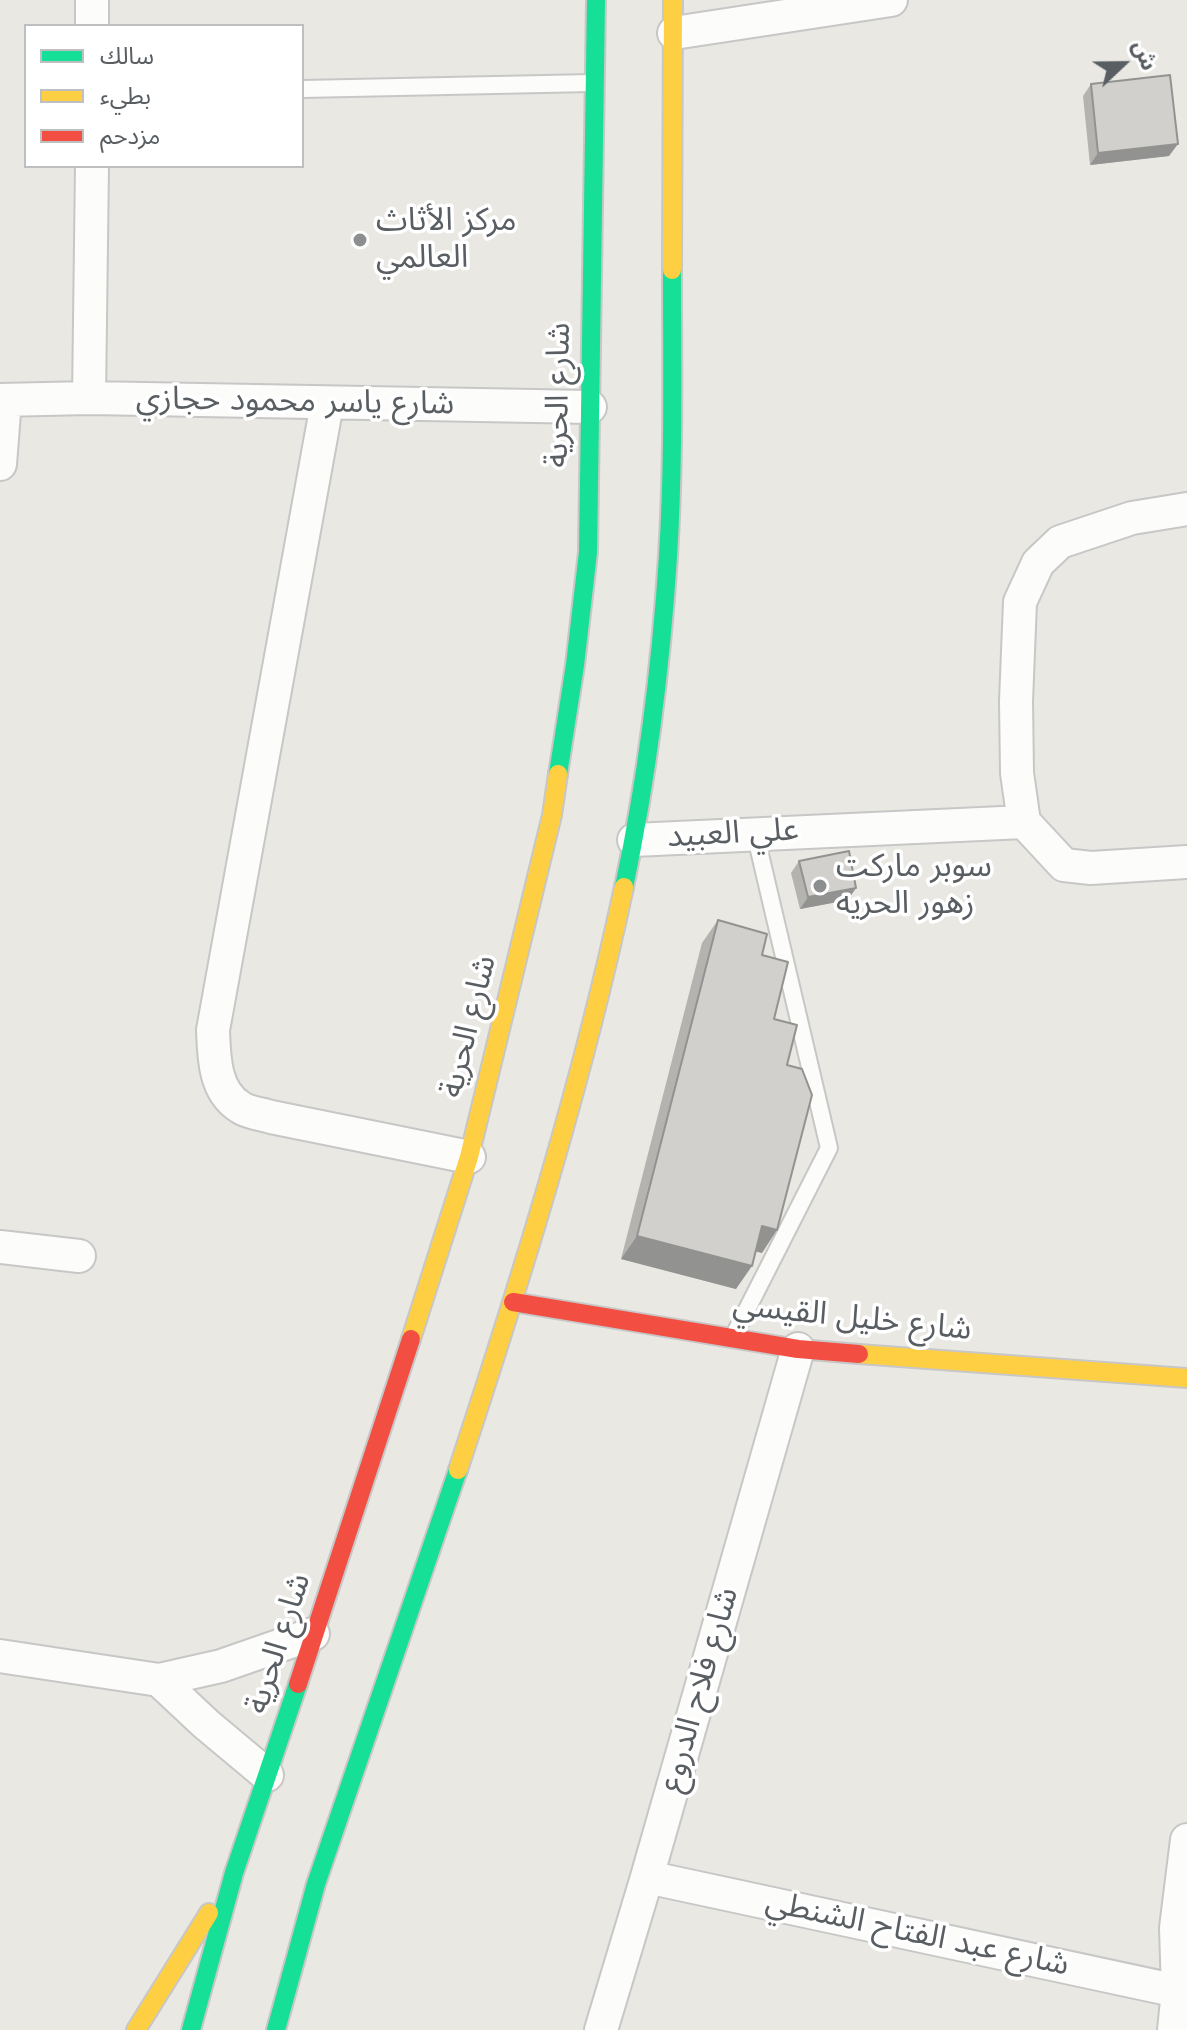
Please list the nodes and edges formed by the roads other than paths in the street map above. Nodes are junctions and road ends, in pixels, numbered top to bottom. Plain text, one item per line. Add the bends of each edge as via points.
1 (92, 0) edge
2 (596, 0) edge
3 (673, 0) edge
4 (891, 0) edge
5 (92, 24) edge
6 (674, 33) junction
7 (595, 83) junction
8 (304, 89) edge
9 (92, 168) edge
10 (89, 398) junction
11 (2, 400) edge
12 (327, 404) junction
13 (590, 407) junction
14 (0, 464) edge
15 (1187, 509) edge
16 (1024, 822) junction
17 (755, 833) junction
18 (634, 840) junction
19 (1187, 862) edge
20 (469, 1157) junction
21 (0, 1247) edge
22 (79, 1256) dead end
23 (513, 1302) junction
24 (732, 1338) junction
25 (798, 1349) junction
26 (1187, 1378) edge
27 (313, 1634) junction
28 (0, 1656) edge
29 (159, 1680) junction
30 (267, 1775) junction
31 (1187, 1840) edge
32 (234, 1873) junction
33 (647, 1877) junction
34 (1182, 1992) edge
35 (136, 2030) edge
36 (191, 2030) edge
37 (276, 2030) edge
38 (601, 2030) edge
39 (1174, 2030) edge

1 - 5 street
2 - 7 main road, شارع الحرية
3 - 6 main road
4 - 6 street
6 - 18 main road via 668,555
7 - 8 lane
7 - 13 main road, شارع الحرية
9 - 10 street
10 - 11 street, شارع ياسر محمود حجازي
10 - 12 street, شارع ياسر محمود حجازي
11 - 14 street
12 - 13 street, شارع ياسر محمود حجازي
12 - 20 street via 213,1030 214,1059 221,1086 239,1107
13 - 20 main road, شارع الحرية via 588,552 554,800
15 - 16 street via 1132,518 1060,542 1038,563 1020,602 1017,758
16 - 17 street, علي العبيد
16 - 19 street via 1064,865
17 - 18 street, علي العبيد
17 - 24 lane via 829,1148
18 - 23 main road via 606,972
20 - 27 main road, شارع الحرية
21 - 22 street
23 - 24 main road, شارع خليل القيسي
23 - 37 main road via 316,1884
24 - 25 main road, شارع خليل القيسي
25 - 26 main road, شارع خليل القيسي
25 - 33 street, شارع فلاح الدروع
27 - 29 street via 221,1666
27 - 30 main road, شارع الحرية
28 - 29 street
29 - 30 street
30 - 32 main road, شارع الحرية
31 - 34 street via 1176,1928
32 - 35 main road
32 - 36 main road, شارع الحرية
33 - 34 street, شارع عبد الفتاح الشنطي
33 - 38 street, شارع فلاح الدروع
34 - 39 street

